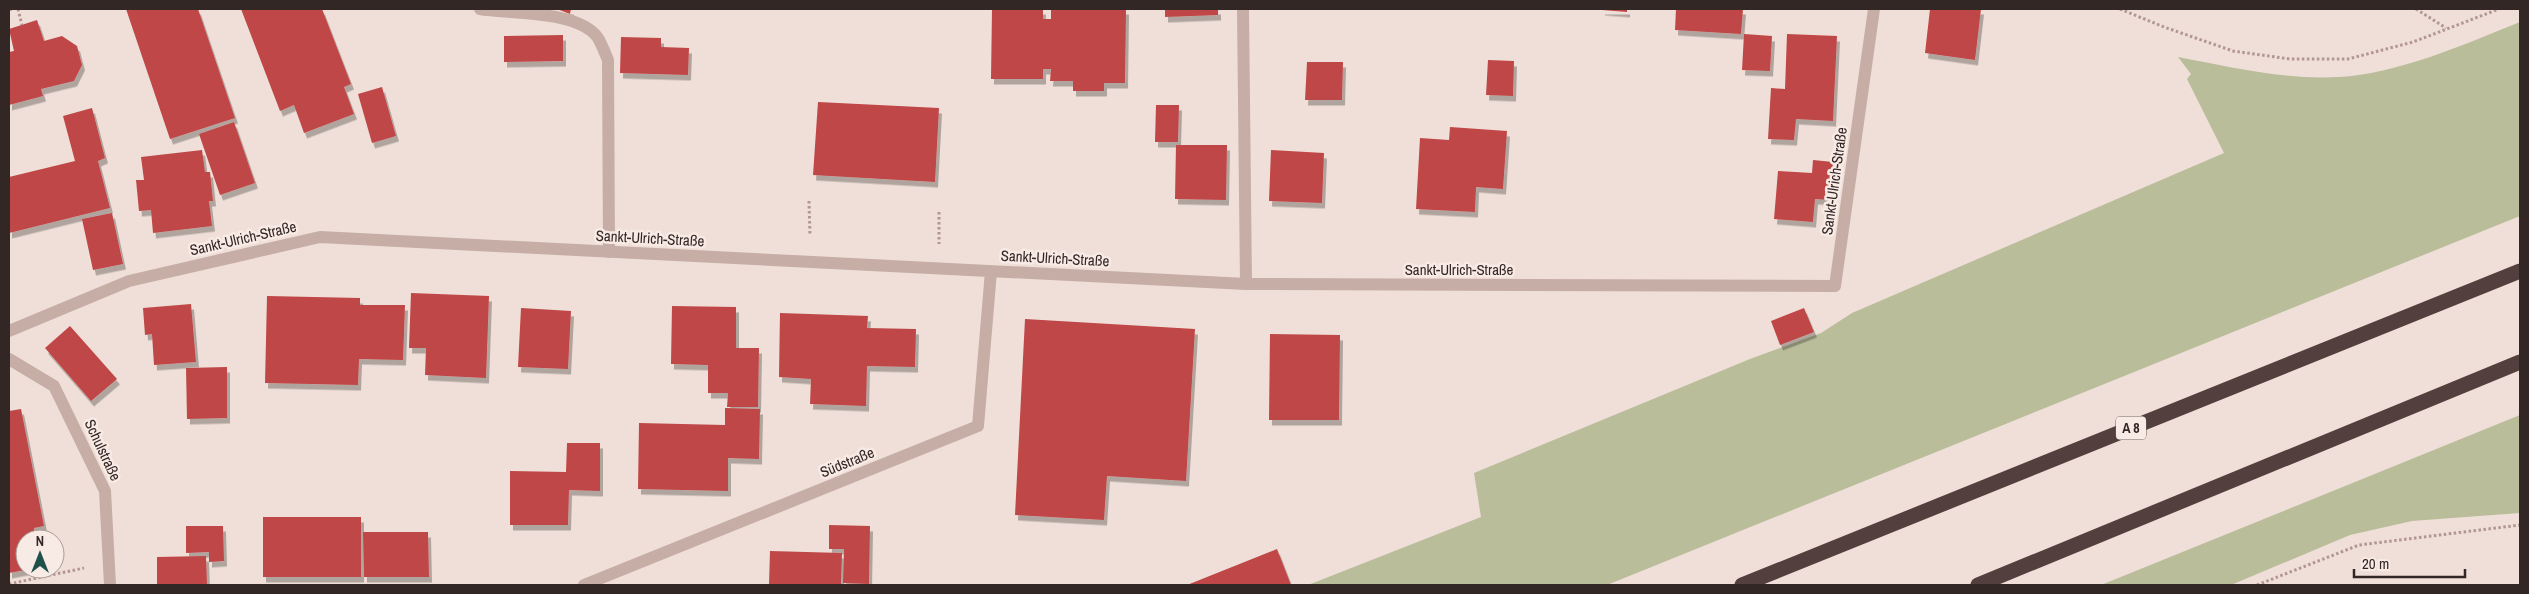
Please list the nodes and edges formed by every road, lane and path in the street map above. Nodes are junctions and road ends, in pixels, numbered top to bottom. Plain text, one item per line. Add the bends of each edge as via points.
1 (13, 9) edge
2 (18, 9) edge
3 (480, 9) edge
4 (1242, 9) edge
5 (1874, 9) edge
6 (2120, 9) edge
7 (2416, 9) edge
8 (2499, 9) edge
9 (9, 10) edge
10 (22, 25) dead end
11 (2446, 28) junction
12 (809, 201) dead end
13 (609, 252) junction
14 (811, 262) junction
15 (991, 271) junction
16 (2520, 271) edge
17 (1246, 284) junction
18 (9, 331) edge
19 (9, 359) edge
20 (2520, 362) edge
21 (2520, 525) edge
22 (109, 563) junction
23 (9, 584) edge
24 (110, 585) edge
25 (584, 585) edge
26 (1742, 585) edge
27 (1978, 585) edge
28 (2257, 585) edge

1 - 9 path
2 - 10 path
3 - 13 street via 553,16 580,25 598,37 608,60
4 - 17 street
5 - 17 street, Sankt-Ulrich-Straße via 1835,286
6 - 11 path via 2233,51 2290,58 2348,59 2414,42
7 - 11 path
8 - 11 path
12 - 14 path
13 - 14 street, Sankt-Ulrich-Straße
13 - 18 street, Sankt-Ulrich-Straße via 320,237 129,281
14 - 15 street, Sankt-Ulrich-Straße
15 - 17 street, Sankt-Ulrich-Straße
15 - 25 street, Südstraße via 978,426
16 - 26 highway, A 8
19 - 22 street, Schulstraße via 54,386 77,432 105,491
20 - 27 highway
21 - 28 path via 2360,545
22 - 23 path
22 - 24 street, Schulstraße

